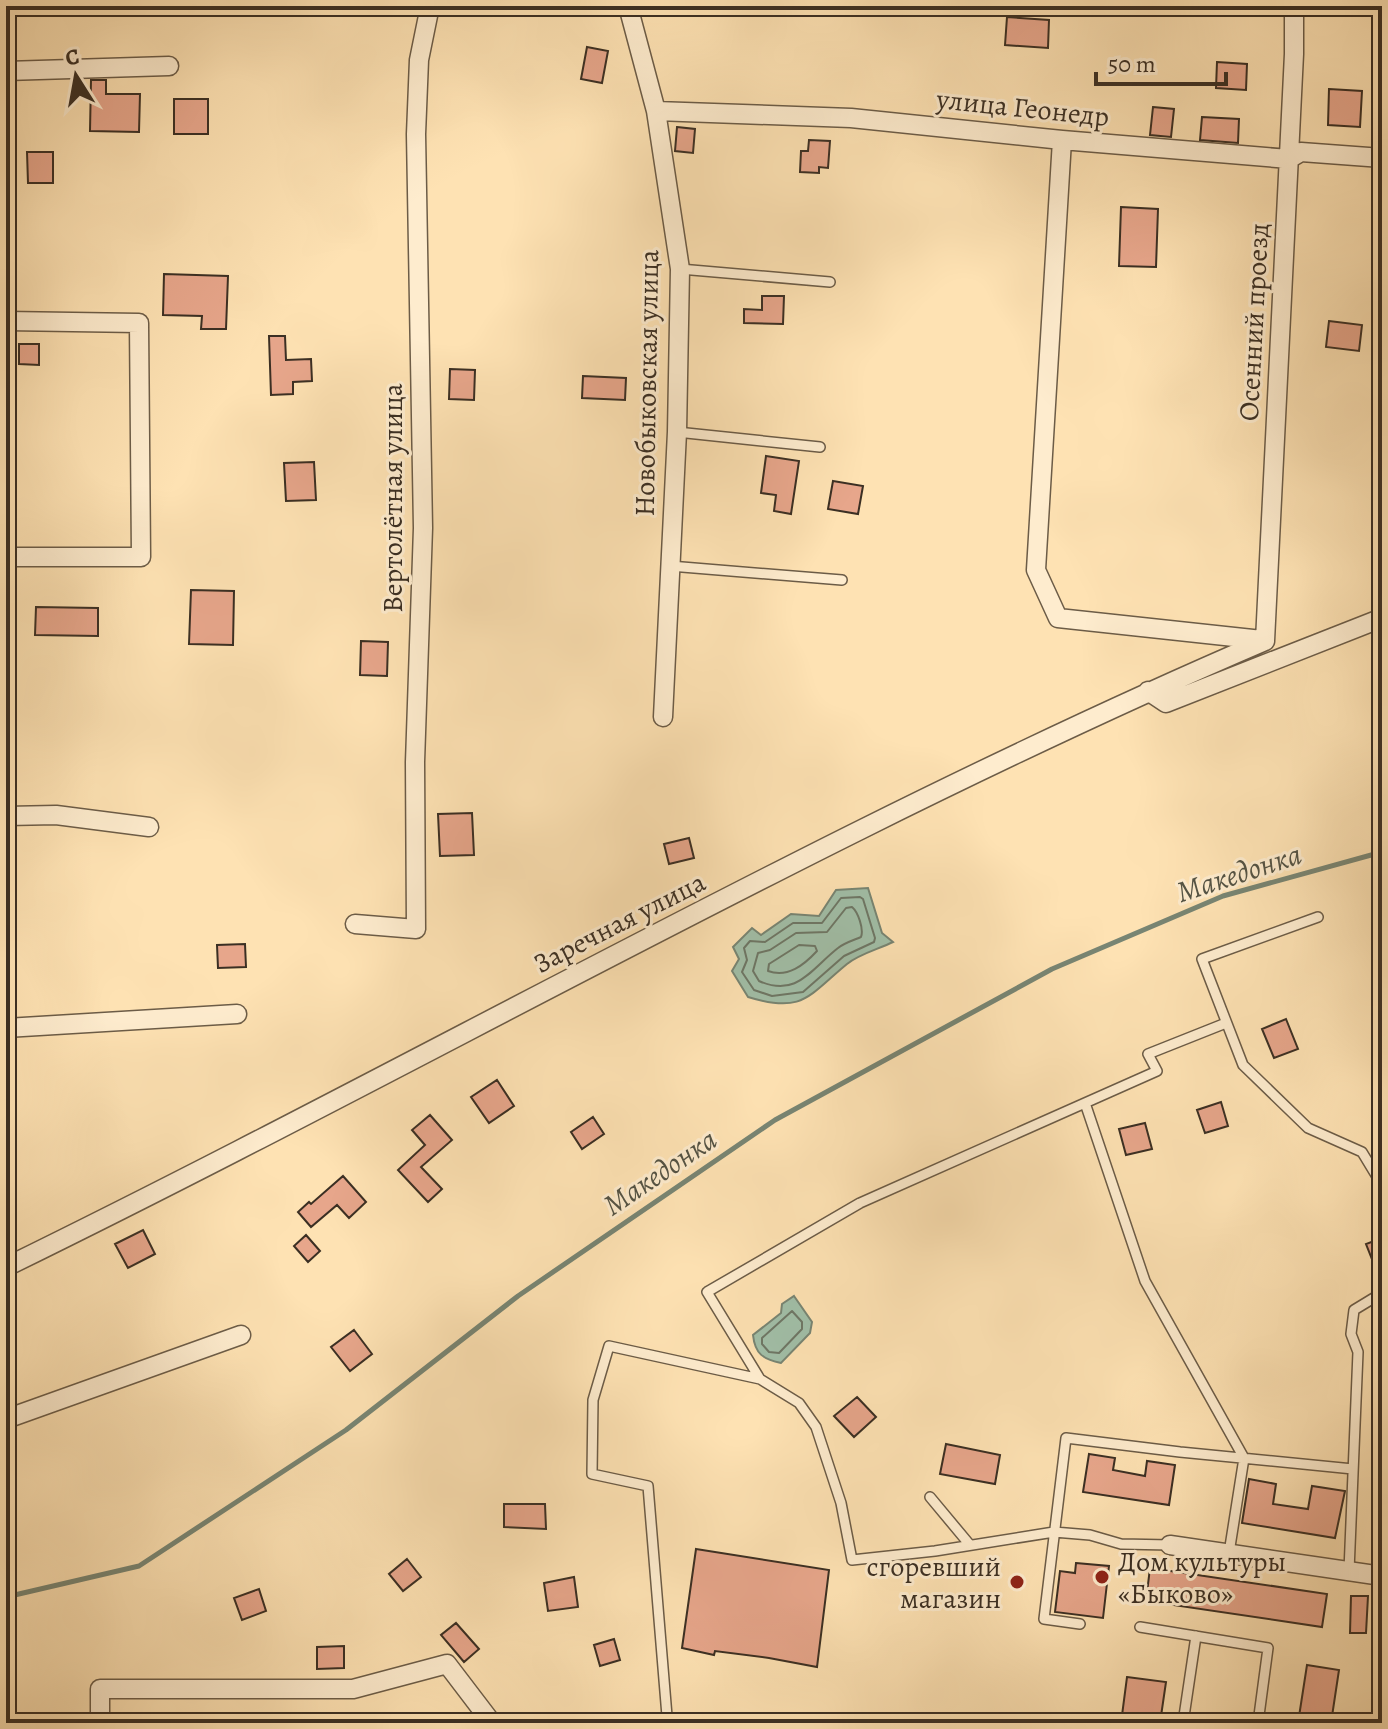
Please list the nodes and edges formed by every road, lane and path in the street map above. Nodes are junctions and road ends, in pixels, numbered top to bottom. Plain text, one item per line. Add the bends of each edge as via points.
1 (430, 6) edge
2 (628, 6) edge
3 (1294, 6) edge
4 (169, 66) dead end
5 (6, 71) edge
6 (656, 111) junction
7 (1062, 140) junction
8 (1382, 158) edge
9 (1289, 159) junction
10 (680, 269) junction
11 (830, 282) dead end
12 (6, 321) edge
13 (677, 432) junction
14 (820, 447) dead end
15 (6, 557) edge
16 (670, 566) junction
17 (842, 580) dead end
18 (1382, 618) edge
19 (1265, 641) junction
20 (1148, 691) junction
21 (663, 717) dead end
22 (6, 816) edge
23 (149, 827) dead end
24 (1318, 917) dead end
25 (355, 924) dead end
26 (237, 1014) dead end
27 (1226, 1023) junction
28 (6, 1028) edge
29 (1085, 1103) junction
30 (1382, 1185) edge
31 (6, 1267) edge
32 (1382, 1293) edge
33 (241, 1335) dead end
34 (760, 1379) junction
35 (6, 1419) edge
36 (1244, 1458) junction
37 (1353, 1469) junction
38 (930, 1497) dead end
39 (1054, 1532) junction
40 (970, 1545) junction
41 (1170, 1545) joint
42 (1229, 1553) junction
43 (1349, 1571) junction
44 (1382, 1576) edge
45 (1080, 1624) dead end
46 (1140, 1627) dead end
47 (1196, 1636) junction
48 (667, 1716) dead end
49 (100, 1723) edge
50 (492, 1723) edge
51 (1183, 1723) edge
52 (1258, 1723) edge

1 - 25 street, Вертолётная улица via 419,60 416,134 423,528 416,929
2 - 6 street, Новобыковская улица
3 - 9 street, Осенний проезд
4 - 5 street
6 - 7 street, улица Геонедр via 851,118
6 - 10 street, Новобыковская улица
7 - 9 street, улица Геонедр
7 - 19 street via 1036,570 1058,618
8 - 9 street, улица Геонедр via 1301,152
9 - 19 street, Осенний проезд
10 - 11 lane
10 - 13 street, Новобыковская улица
12 - 15 street via 139,323 141,557
13 - 14 lane
13 - 16 street, Новобыковская улица
16 - 17 lane
16 - 21 street, Новобыковская улица
18 - 20 street via 1166,703
19 - 20 street, Заречная улица
20 - 31 street, Заречная улица via 654,933 398,1070
22 - 23 street via 56,815
24 - 27 lane via 1202,959
26 - 28 street
27 - 29 lane via 1148,1054 1157,1071
27 - 30 lane via 1243,1065 1308,1128 1362,1152
29 - 34 lane via 860,1203 707,1292
29 - 36 lane via 1145,1281
32 - 37 lane via 1354,1310 1351,1334 1358,1352
33 - 35 street
34 - 40 lane via 799,1403 816,1427 841,1503 852,1560
34 - 48 lane via 609,1346 593,1400 592,1474 648,1486
36 - 37 lane
36 - 39 lane via 1066,1438
36 - 42 lane
37 - 43 lane
38 - 40 lane
39 - 40 lane
39 - 41 lane via 1121,1544
39 - 45 lane via 1044,1619
41 - 42 street
42 - 43 street
43 - 44 street
46 - 47 lane
47 - 51 lane
47 - 52 lane via 1268,1648
49 - 50 street via 100,1689 353,1689 447,1664

